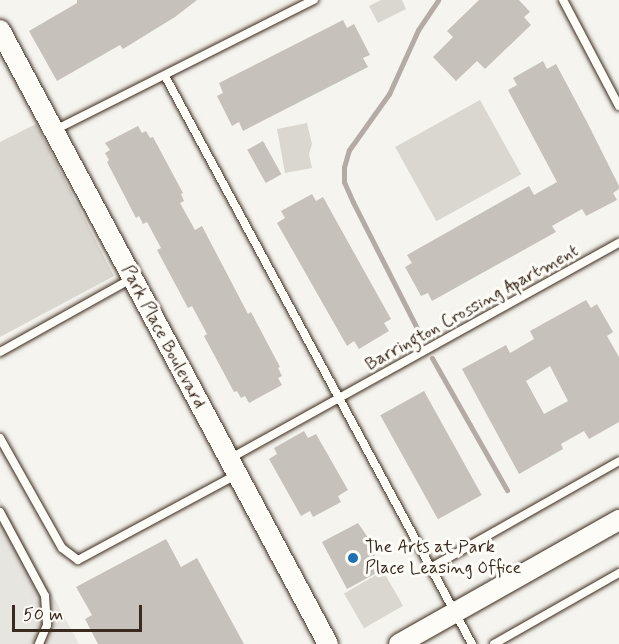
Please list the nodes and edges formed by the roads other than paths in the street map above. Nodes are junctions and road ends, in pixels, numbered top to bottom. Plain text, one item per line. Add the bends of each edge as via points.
1 (314, 0) edge
2 (563, 0) edge
3 (0, 30) edge
4 (165, 76) junction
5 (619, 106) edge
6 (54, 131) junction
7 (619, 243) edge
8 (132, 278) junction
9 (0, 351) edge
10 (339, 398) junction
11 (0, 438) edge
12 (619, 461) edge
13 (233, 467) junction
14 (0, 512) edge
15 (619, 520) edge
16 (432, 567) junction
17 (619, 573) edge
18 (453, 613) junction
19 (39, 644) edge
20 (328, 644) edge
21 (399, 644) edge
22 (472, 644) edge
23 (494, 644) edge

1 - 4 lane
2 - 5 lane
3 - 6 street, Park Place Boulevard
4 - 6 lane
4 - 10 lane
6 - 8 street, Park Place Boulevard
7 - 10 lane, Barrington Crossing Apartment
8 - 9 lane
8 - 13 street, Park Place Boulevard
10 - 13 lane, Barrington Crossing Apartment
10 - 16 lane
11 - 13 lane, Barrington Crossing Apartment via 62,548 78,560
12 - 16 lane
13 - 20 street, Park Place Boulevard
14 - 19 lane via 45,596 47,626
15 - 18 street
16 - 18 lane
17 - 23 lane
18 - 21 street
18 - 22 lane

